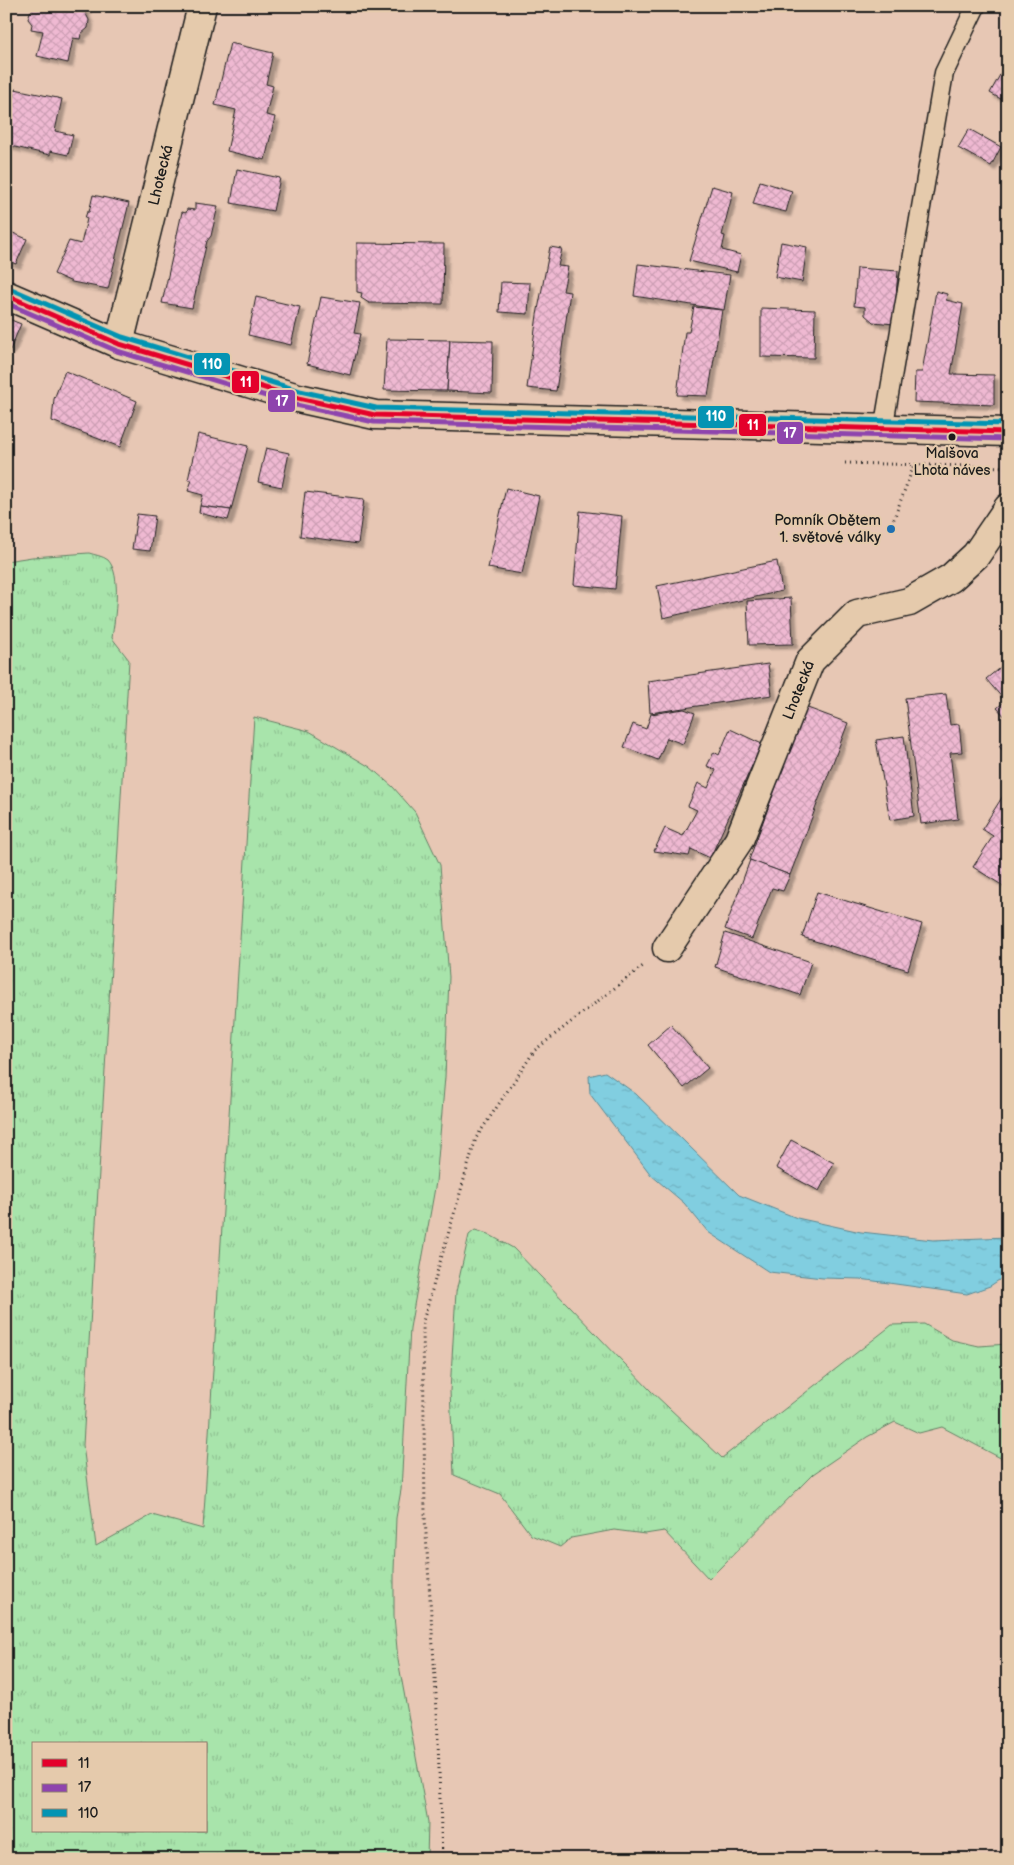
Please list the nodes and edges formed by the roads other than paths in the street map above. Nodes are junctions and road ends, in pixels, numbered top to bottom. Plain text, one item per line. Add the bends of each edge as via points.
1 (202, 6) edge
2 (976, 6) edge
3 (6, 295) edge
4 (119, 344) junction
5 (883, 430) junction
6 (1008, 432) edge
7 (1008, 508) edge
8 (667, 948) road end

1 - 4 street, Lhotecká
2 - 5 lane via 944,73
3 - 4 street
4 - 5 street via 298,398 375,415
5 - 6 street
7 - 8 street, Lhotecká via 976,554 951,578 910,602 857,614 810,661 739,840

